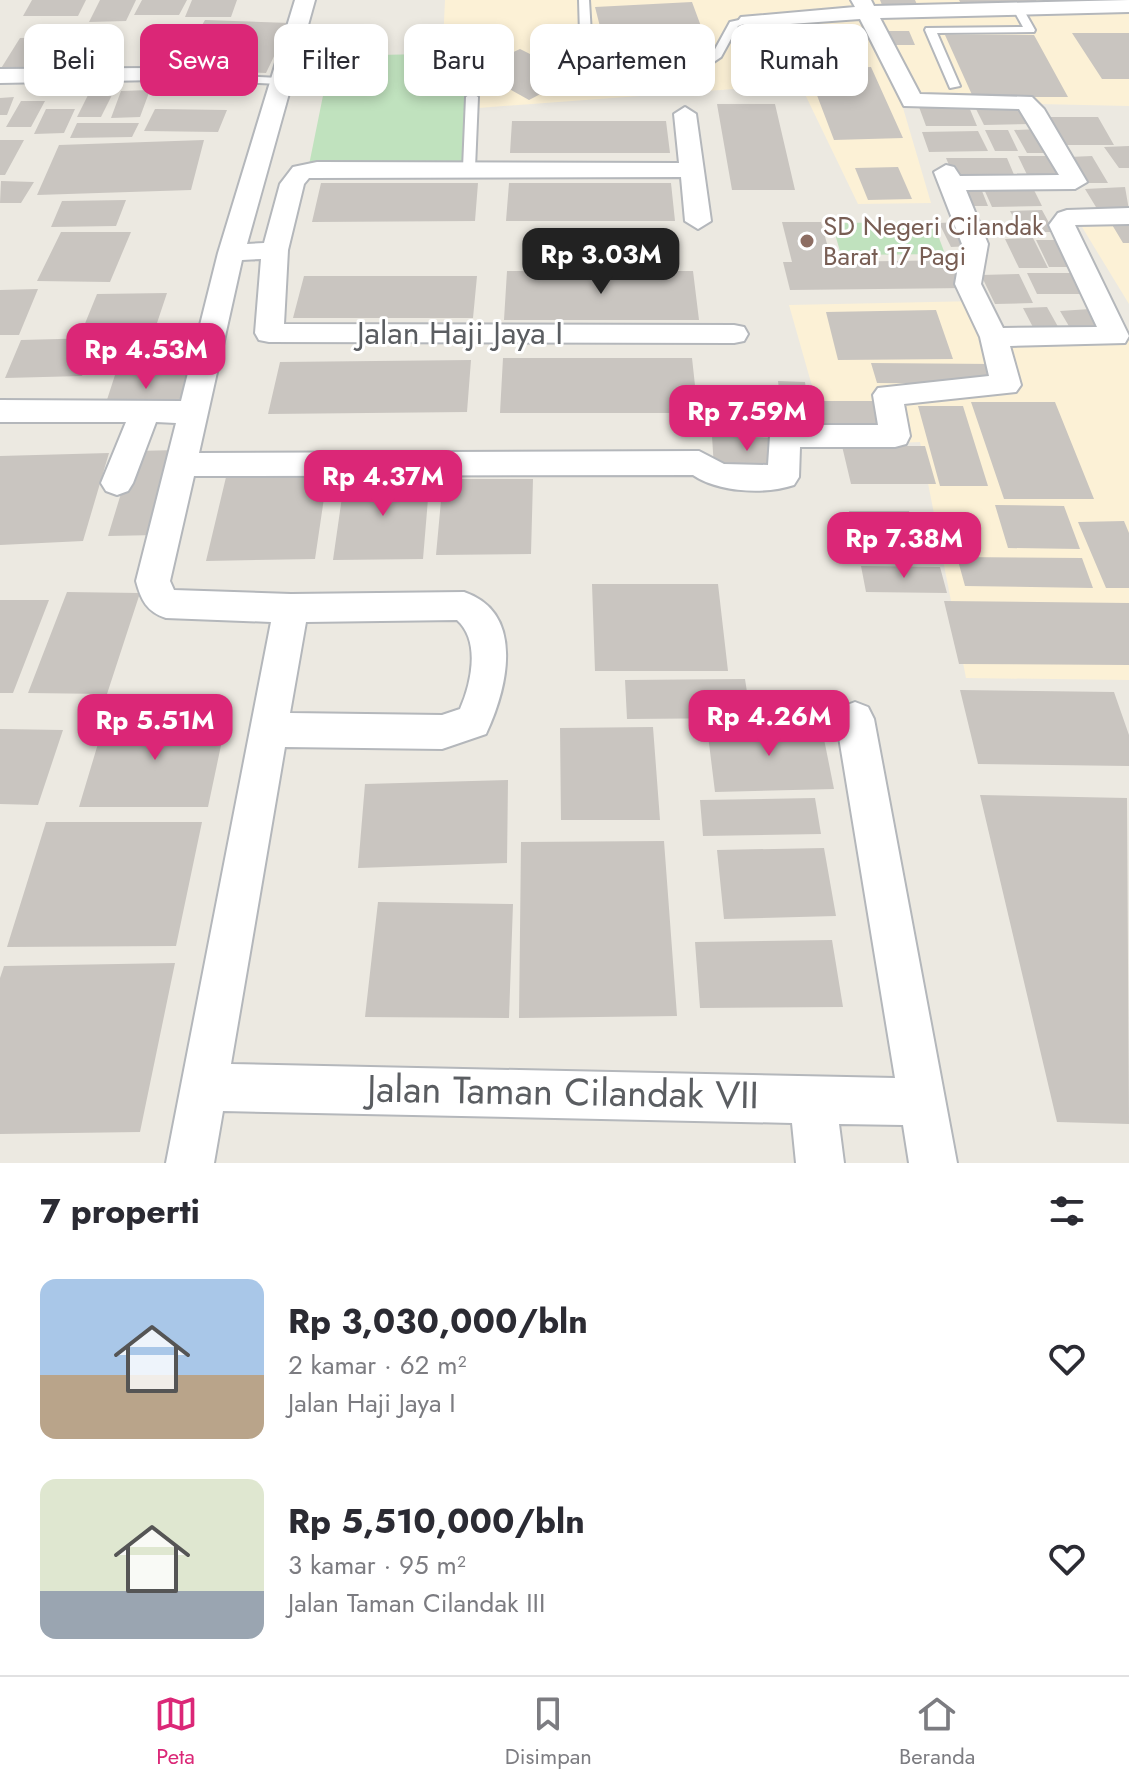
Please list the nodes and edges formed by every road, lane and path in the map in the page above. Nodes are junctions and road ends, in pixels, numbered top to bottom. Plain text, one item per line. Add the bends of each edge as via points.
1 (305, 0) edge
2 (584, 0) edge
3 (865, 6) edge
4 (1129, 6) edge
5 (1018, 9) junction
6 (748, 21) joint
7 (297, 24) edge
8 (140, 75) edge
9 (0, 76) edge
10 (954, 86) dead end
11 (275, 96) edge
12 (472, 97) dead end
13 (685, 114) dead end
14 (469, 168) junction
15 (691, 170) junction
16 (1058, 184) junction
17 (1129, 216) edge
18 (1077, 218) junction
19 (698, 221) dead end
20 (275, 250) junction
21 (231, 253) junction
22 (734, 334) dead end
23 (994, 337) junction
24 (0, 411) edge
25 (145, 412) junction
26 (193, 412) junction
27 (179, 465) junction
28 (117, 483) dead end
29 (291, 608) junction
30 (855, 719) dead end
31 (268, 730) junction
32 (203, 1087) junction
33 (813, 1098) junction
34 (922, 1102) junction
35 (190, 1163) edge
36 (820, 1163) edge
37 (933, 1163) edge

1 - 7 street
2 - 6 lane via 587,69 595,76 692,72 717,55 734,24
3 - 5 street
3 - 6 street
3 - 16 street via 912,101 1024,102 1033,109 1075,182
4 - 5 street
5 - 10 lane via 1030,30 930,30
8 - 9 street
11 - 21 street
12 - 14 lane
13 - 15 street
14 - 15 street, Jalan Haji Jaya I
14 - 20 street, Jalan Haji Jaya I via 301,172 292,184
15 - 19 street
16 - 18 street
16 - 23 street via 948,178 975,244 968,284
17 - 18 street
18 - 23 street via 1067,218 1062,225 1116,335
20 - 21 street
20 - 22 street, Jalan Haji Jaya I via 269,333
21 - 26 street
23 - 27 street via 1006,385 888,395 895,436 785,436 783,477 718,476 699,463
24 - 25 street
25 - 26 street
25 - 28 street
26 - 27 street
27 - 29 street via 153,581 157,595 166,604
29 - 31 street
29 - 31 street via 464,606 482,621 487,644 483,703 473,722 442,732
30 - 34 street
31 - 32 street
32 - 33 street, Jalan Taman Cilandak VII
32 - 35 street
33 - 34 street, Jalan Taman Cilandak VII
33 - 36 street
34 - 37 street

